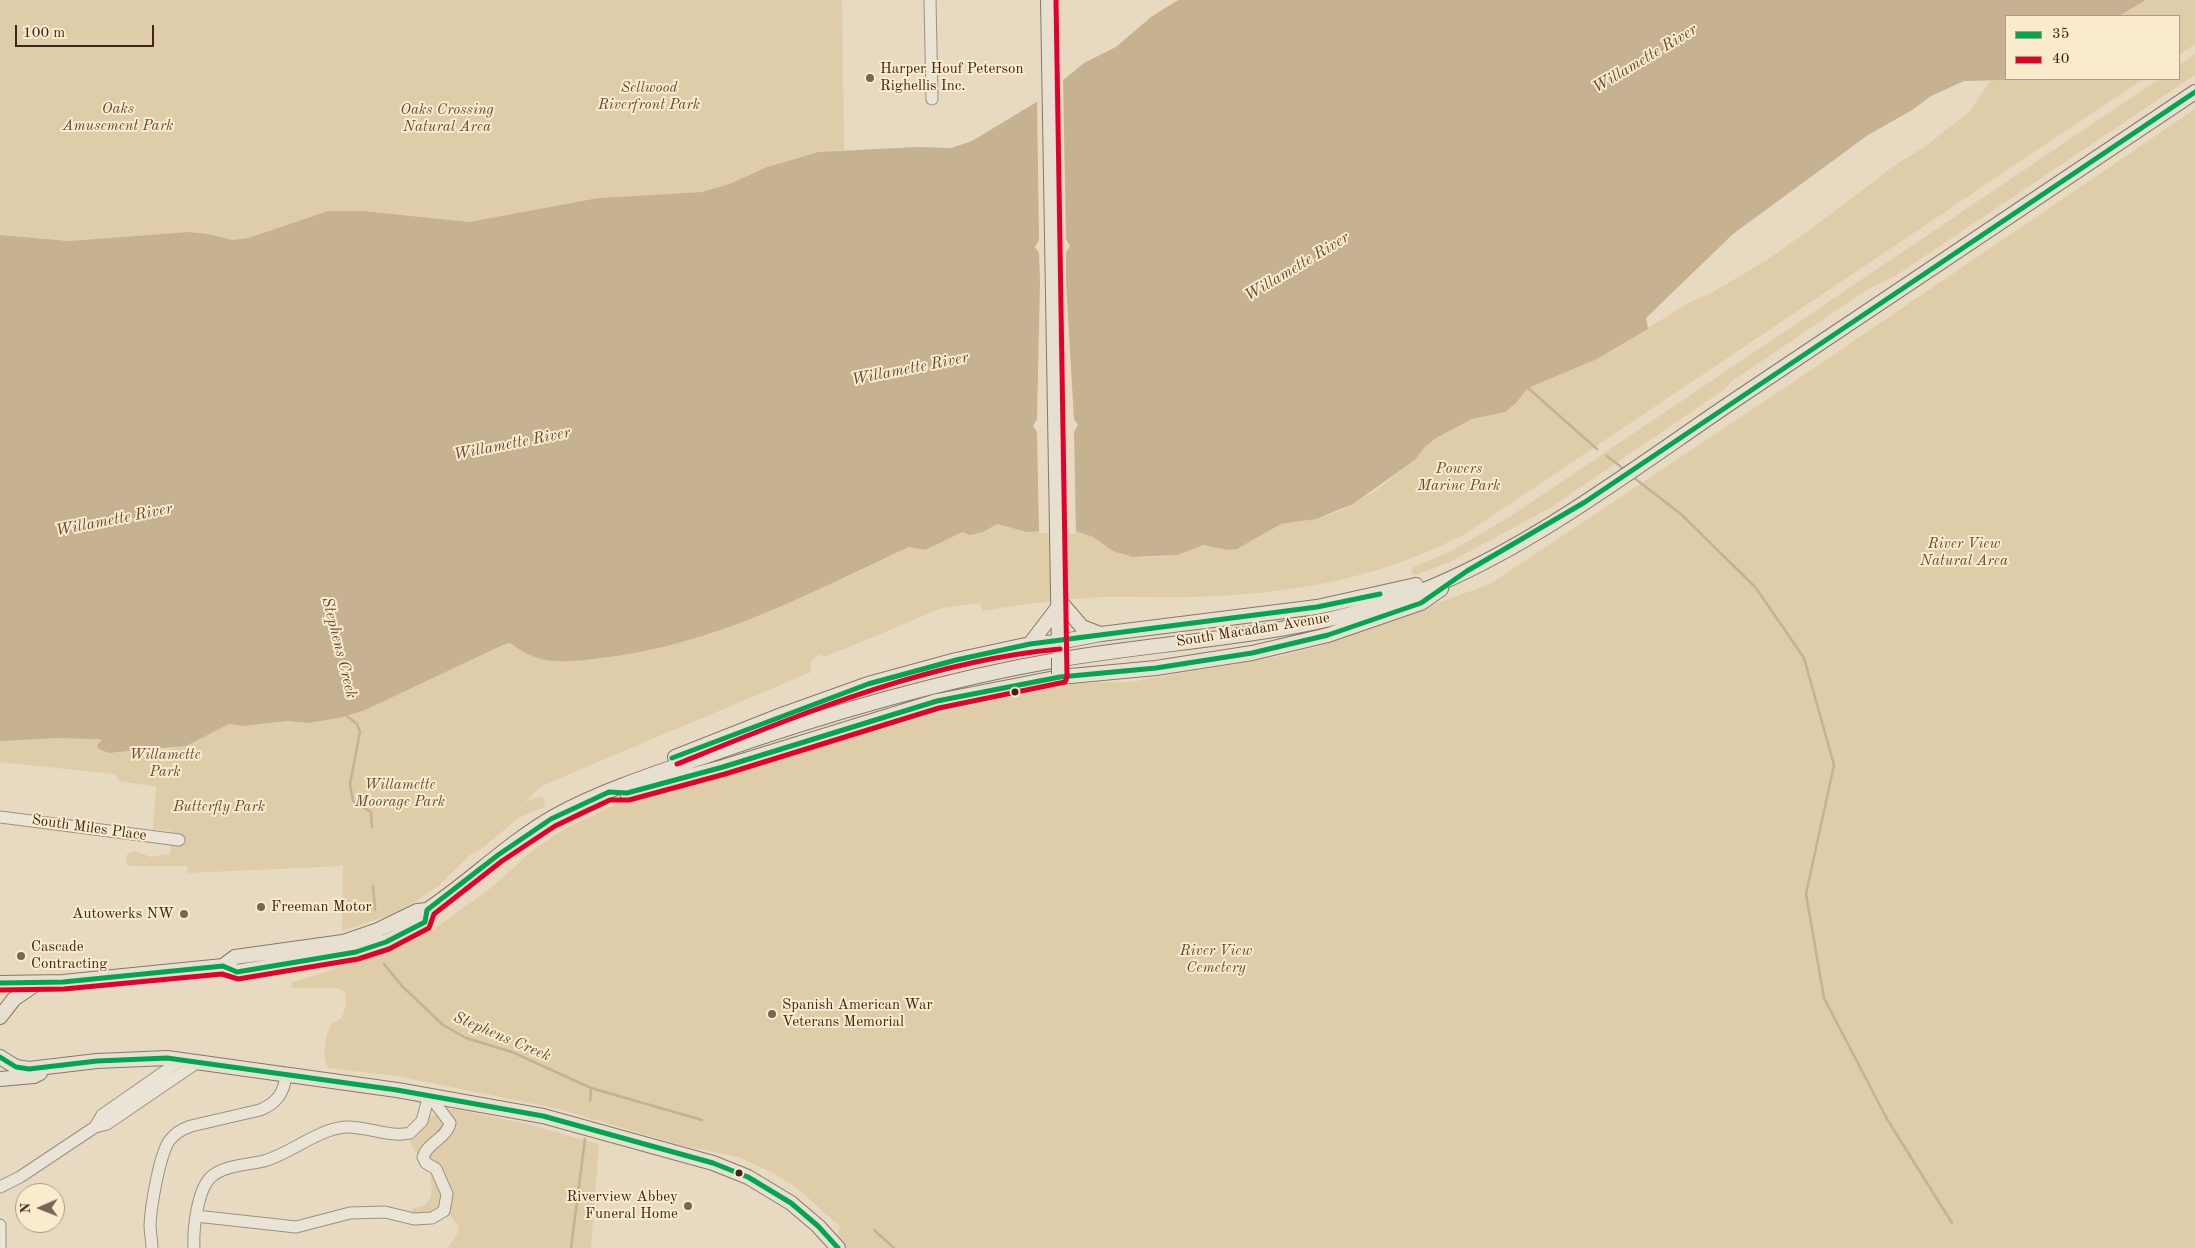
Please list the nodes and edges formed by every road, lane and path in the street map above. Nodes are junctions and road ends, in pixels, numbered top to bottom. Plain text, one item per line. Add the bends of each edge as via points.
1 (930, 0) edge
2 (1048, 0) edge
3 (2195, 92) edge
4 (932, 100) dead end
5 (1456, 578) junction
6 (1059, 603) junction
7 (1101, 634) junction
8 (1059, 642) junction
9 (1030, 644) junction
10 (1060, 675) junction
11 (659, 772) junction
12 (608, 792) junction
13 (0, 817) edge
14 (179, 840) dead end
15 (427, 910) junction
16 (350, 939) junction
17 (340, 955) junction
18 (223, 966) junction
19 (0, 983) edge
20 (36, 984) junction
21 (0, 1017) edge
22 (0, 1057) edge
23 (181, 1060) junction
24 (198, 1062) junction
25 (51, 1066) junction
26 (286, 1075) junction
27 (0, 1079) edge
28 (429, 1095) junction
29 (95, 1127) junction
30 (0, 1187) edge
31 (196, 1216) junction
32 (0, 1225) edge
33 (0, 1248) edge
34 (152, 1248) edge
35 (194, 1248) edge
36 (838, 1248) edge

1 - 4 street
2 - 6 main road
3 - 5 main road, South Macadam Avenue via 1585,502
5 - 7 main road via 1348,602
5 - 10 main road via 1421,603 1318,637 1252,653 1166,667
5 - 11 main road, South Macadam Avenue via 1396,601 1272,630 990,672 838,713
6 - 7 main road via 1082,627
6 - 8 main road
6 - 9 main road
7 - 8 main road
8 - 9 main road
8 - 10 main road, bridge
9 - 11 main road via 897,675 784,714 667,760
10 - 12 main road via 938,701 626,793
11 - 12 main road, South Macadam Avenue
12 - 15 main road, South Macadam Avenue via 551,819
13 - 14 street, South Miles Place
15 - 16 main road, South Macadam Avenue via 417,911
15 - 17 main road, South Macadam Avenue via 424,922 409,931 372,947
16 - 17 main road via 350,945
16 - 18 main road, South Macadam Avenue via 235,958
17 - 18 main road, South Macadam Avenue via 237,972
18 - 20 main road, South Macadam Avenue
19 - 20 main road, South Macadam Avenue
20 - 21 main road via 14,999
22 - 25 main road via 23,1068
23 - 24 main road
23 - 25 main road via 125,1058
23 - 29 street via 102,1115
24 - 26 main road
24 - 29 street via 107,1124
25 - 27 main road via 34,1076
26 - 28 main road
26 - 34 street via 284,1090 271,1105 191,1126 181,1130 170,1141 152,1204
28 - 31 street via 422,1121 410,1133 342,1128 325,1132 266,1160 219,1172 206,1183
28 - 31 street via 450,1125 423,1156 426,1163 436,1169 447,1194 444,1210 432,1218 414,1219 385,1212 350,1213 296,1226
28 - 36 main road via 550,1118 732,1170 763,1184 792,1203
29 - 30 street
31 - 35 street
32 - 33 street

